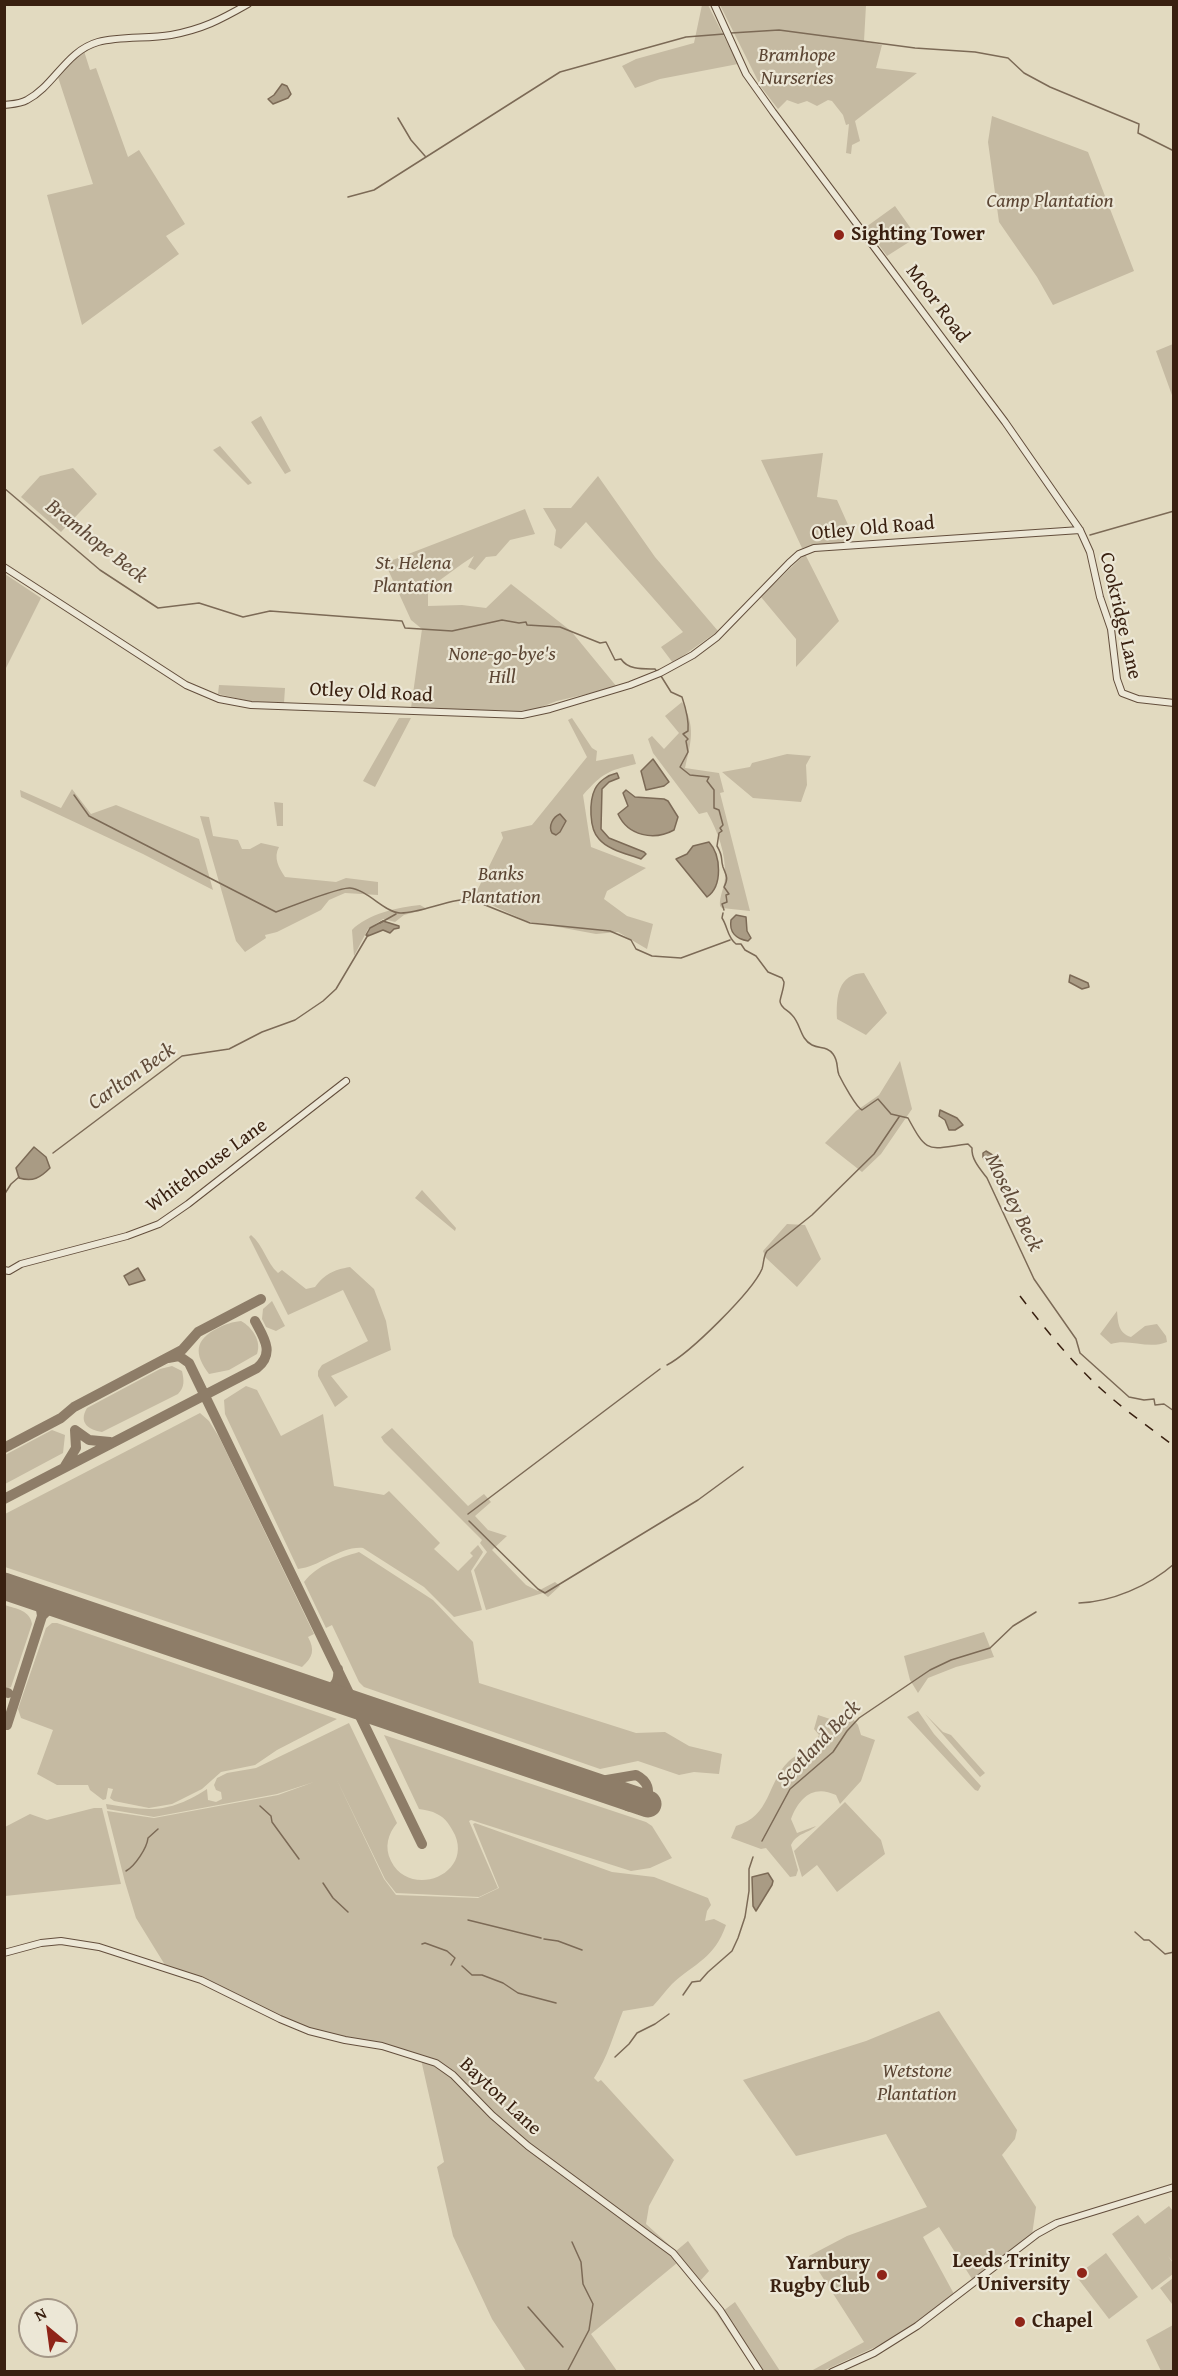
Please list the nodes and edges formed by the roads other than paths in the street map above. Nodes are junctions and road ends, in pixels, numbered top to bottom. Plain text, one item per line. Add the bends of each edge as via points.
1 (248, 4) edge
2 (714, 4) edge
3 (4, 105) edge
4 (1080, 530) junction
5 (4, 567) edge
6 (1173, 703) edge
7 (346, 1081) dead end
8 (4, 1270) edge
9 (4, 1953) edge
10 (1173, 2187) edge
11 (760, 2372) edge
12 (832, 2372) edge

1 - 3 street via 208,26 170,35 97,42 64,64 38,93
2 - 4 street, Moor Road via 746,74 772,112 1005,422
4 - 5 street, Otley Old Road via 805,551 717,637 693,655 624,687 522,715 251,705 219,699 186,685
4 - 6 street, Cookridge Lane via 1111,629 1119,688 1128,697
7 - 8 street, Whitehouse Lane via 159,1224
9 - 11 street, Bayton Lane via 62,1941 99,1947 201,1980 309,2031 382,2046 436,2063 523,2142 673,2253 720,2310
10 - 12 street via 1065,2221 1037,2234 917,2326 874,2353

